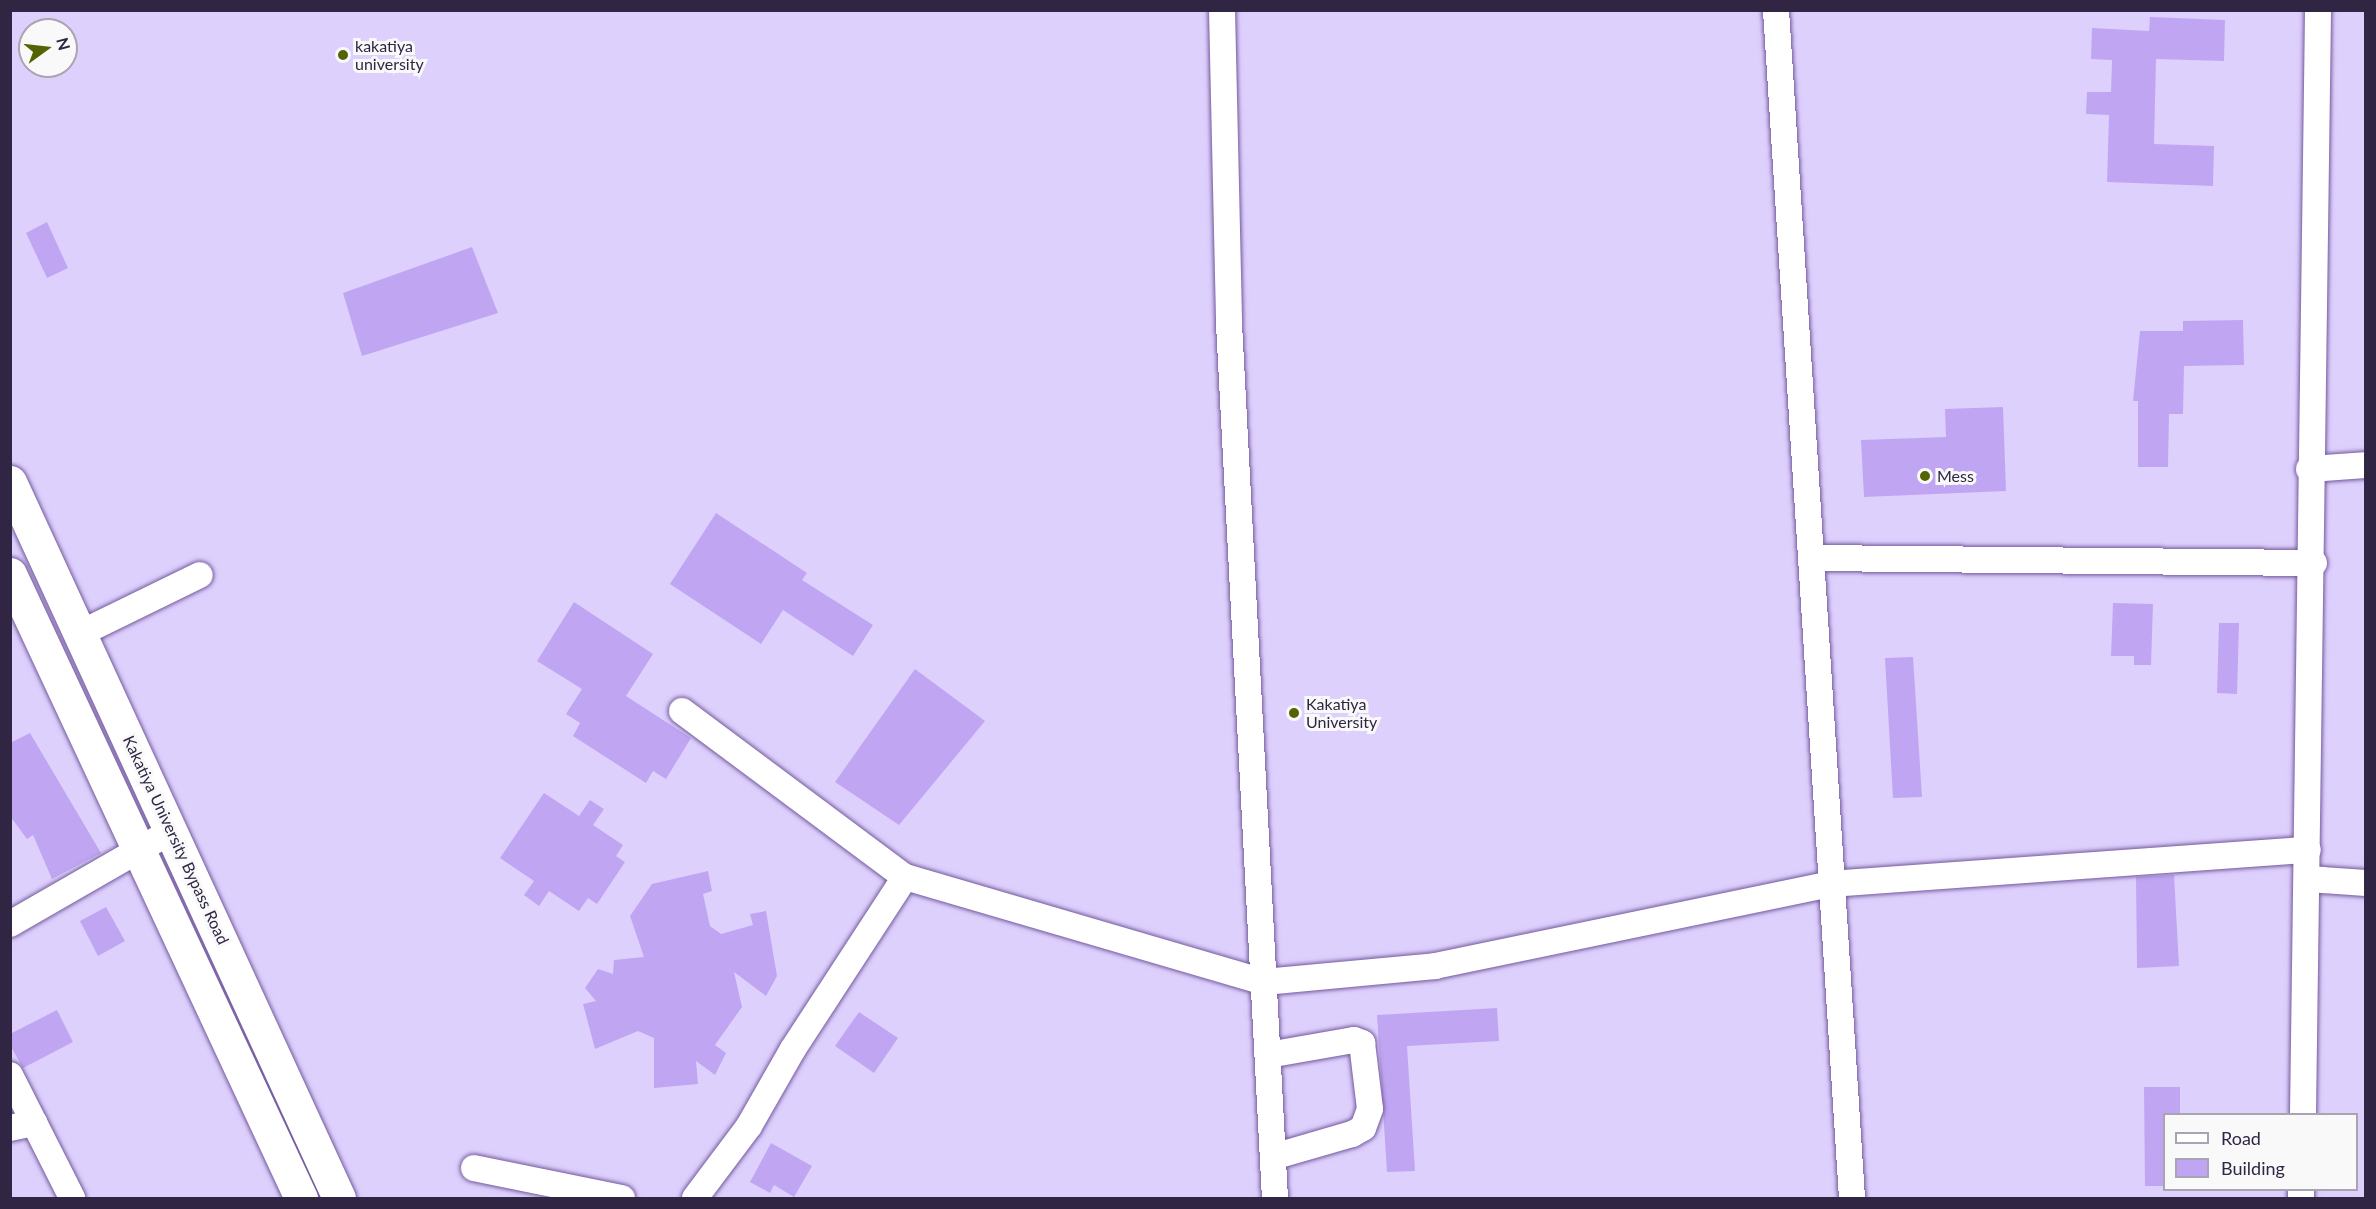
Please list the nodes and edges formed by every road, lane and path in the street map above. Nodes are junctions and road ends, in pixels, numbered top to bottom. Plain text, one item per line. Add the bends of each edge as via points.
1 (1222, 10) edge
2 (1776, 10) edge
3 (2318, 10) edge
4 (2366, 465) edge
5 (2310, 469) junction
6 (10, 482) edge
7 (1811, 558) junction
8 (2314, 563) junction
9 (10, 574) edge
10 (200, 574) dead end
11 (81, 633) junction
12 (682, 711) dead end
13 (170, 832) junction
14 (135, 848) junction
15 (2308, 850) junction
16 (905, 877) junction
17 (2308, 879) junction
18 (2366, 883) edge
19 (1830, 884) junction
20 (10, 924) edge
21 (1264, 982) junction
22 (1268, 1055) junction
23 (10, 1075) edge
24 (2303, 1113) edge
25 (22, 1125) edge
26 (1273, 1157) junction
27 (474, 1168) dead end
28 (72, 1198) edge
29 (301, 1198) edge
30 (339, 1198) edge
31 (622, 1198) edge
32 (696, 1198) edge
33 (1275, 1198) edge
34 (1852, 1198) edge

1 - 21 street via 1229,324
2 - 7 street
3 - 5 street
4 - 5 street
5 - 8 street
6 - 11 main road, Kakatiya University Bypass Road
7 - 8 street
7 - 19 street
8 - 15 street
9 - 14 main road
10 - 11 street
11 - 13 main road, Kakatiya University Bypass Road
12 - 16 street
13 - 14 street
13 - 30 main road, Kakatiya University Bypass Road
14 - 20 street
14 - 29 main road
15 - 17 street
15 - 19 street
16 - 21 street
16 - 32 street via 793,1049 749,1126
17 - 18 street
17 - 24 street
19 - 21 street via 1435,966
19 - 34 street
21 - 22 street
22 - 26 street
22 - 26 street via 1354,1040 1362,1043 1370,1109 1363,1128 1352,1134
23 - 25 street
25 - 28 street
26 - 33 street
27 - 31 street

